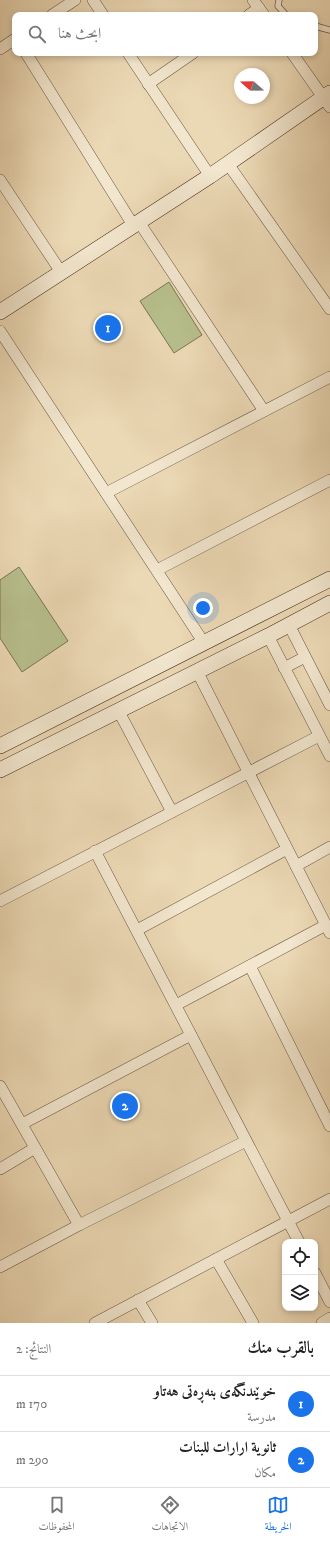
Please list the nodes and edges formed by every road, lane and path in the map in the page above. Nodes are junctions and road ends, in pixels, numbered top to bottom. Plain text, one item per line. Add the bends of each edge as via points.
1 (76, 0) edge
2 (93, 0) edge
3 (279, 0) edge
4 (57, 12) edge
5 (101, 12) edge
6 (283, 12) edge
7 (318, 27) edge
8 (330, 30) edge
9 (12, 41) edge
10 (0, 49) edge
11 (28, 56) edge
12 (130, 56) edge
13 (189, 56) edge
14 (294, 56) edge
15 (148, 84) junction
16 (328, 102) edge
17 (228, 164) junction
18 (210, 176) junction
19 (0, 180) edge
20 (136, 223) junction
21 (61, 272) junction
22 (330, 309) edge
23 (0, 312) edge
24 (0, 331) edge
25 (330, 378) edge
26 (264, 411) junction
27 (330, 480) edge
28 (106, 493) junction
29 (157, 570) junction
30 (328, 586) edge
31 (330, 603) edge
32 (289, 624) junction
33 (268, 636) junction
34 (204, 643) junction
35 (305, 657) junction
36 (156, 667) junction
37 (284, 668) junction
38 (197, 671) junction
39 (165, 686) junction
40 (330, 705) edge
41 (118, 710) junction
42 (320, 736) junction
43 (0, 746) edge
44 (330, 756) edge
45 (0, 770) edge
46 (248, 773) junction
47 (172, 812) junction
48 (330, 847) edge
49 (287, 849) junction
50 (95, 851) junction
51 (296, 866) junction
52 (0, 902) edge
53 (328, 929) edge
54 (136, 930) junction
55 (250, 966) junction
56 (176, 1005) junction
57 (191, 1035) junction
58 (0, 1086) edge
59 (22, 1124) junction
60 (330, 1126) edge
61 (246, 1141) junction
62 (35, 1148) junction
63 (0, 1169) edge
64 (330, 1199) edge
65 (288, 1221) junction
66 (79, 1225) junction
67 (297, 1239) edge
68 (216, 1259) junction
69 (0, 1267) edge
70 (316, 1275) edge
71 (138, 1300) junction
72 (330, 1302) edge
73 (330, 1318) edge
74 (95, 1323) edge
75 (152, 1323) edge
76 (253, 1323) edge
77 (322, 1323) edge

1 - 4 street
2 - 5 street
3 - 6 lane via 278,6
7 - 8 lane
9 - 10 street
11 - 20 street
12 - 15 street
13 - 15 street
14 - 16 street
15 - 18 street
16 - 17 street
17 - 18 street
17 - 22 street
18 - 20 street
19 - 21 street
20 - 21 street
20 - 26 street
21 - 23 street
24 - 28 street
25 - 26 street
26 - 28 street
27 - 29 street
28 - 29 street
29 - 34 street
30 - 34 street
31 - 32 street
32 - 33 street
32 - 35 street
33 - 37 street
33 - 38 street
34 - 36 street
35 - 37 street
35 - 40 street
36 - 39 street
36 - 43 street
37 - 42 street
38 - 39 street
38 - 46 street
39 - 41 street
41 - 45 street
41 - 47 street
42 - 44 street
42 - 46 street
46 - 47 street
46 - 49 street
47 - 50 street
48 - 51 street
49 - 51 street
49 - 54 street
50 - 52 street
50 - 54 street
51 - 53 street
53 - 55 street
54 - 56 street
55 - 56 street
55 - 60 street
56 - 57 street
57 - 59 street
57 - 61 street
58 - 59 street
59 - 62 street
61 - 65 street
61 - 66 street
62 - 63 street
62 - 66 street
64 - 65 street
65 - 67 street
65 - 68 street
66 - 69 street
68 - 71 street
68 - 76 street
70 - 72 street
71 - 74 street
71 - 75 street
73 - 77 street

